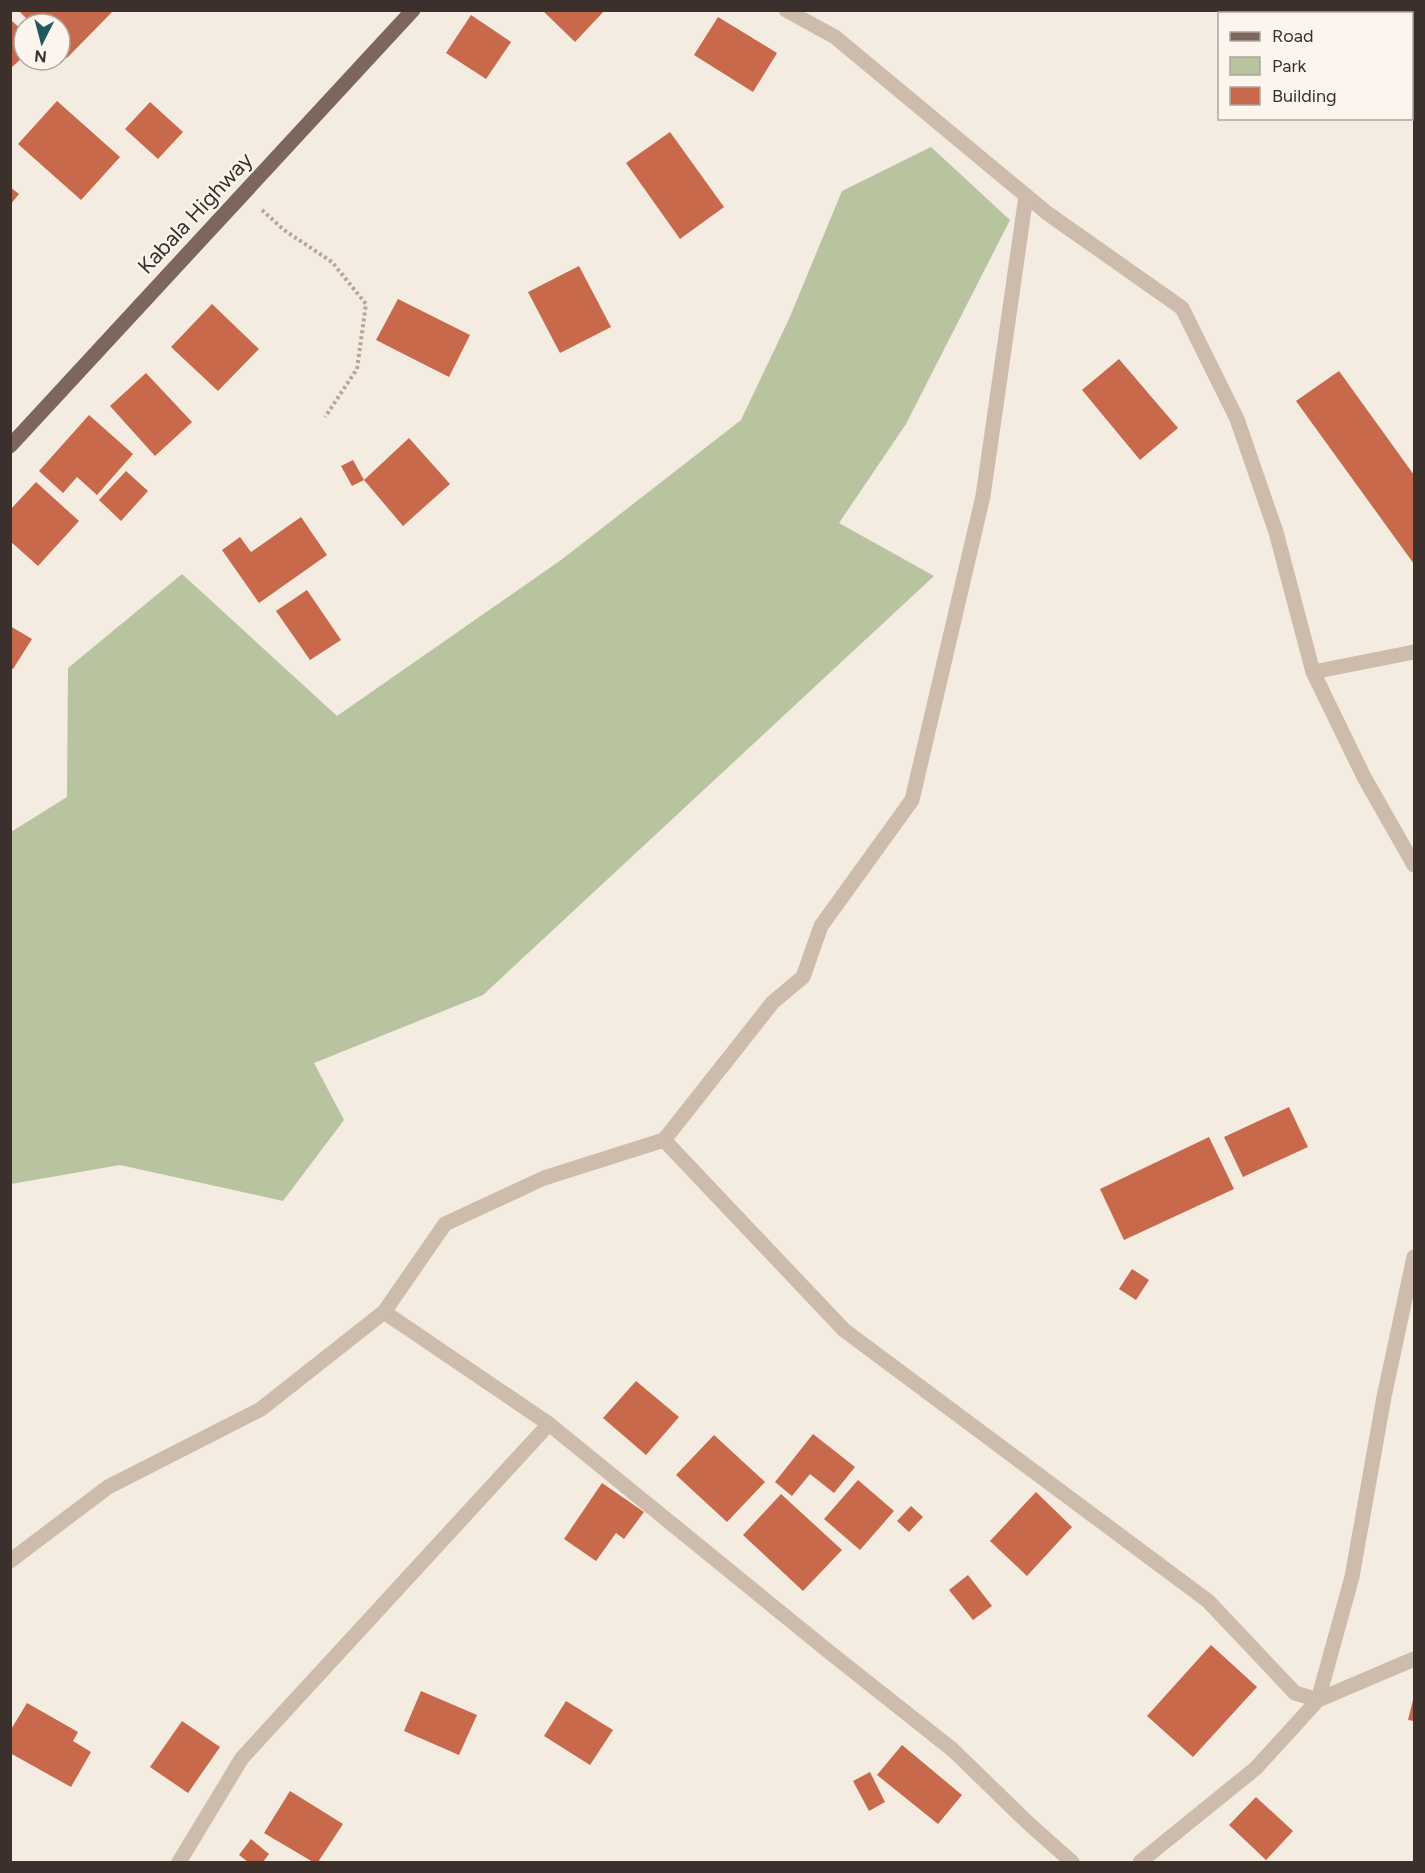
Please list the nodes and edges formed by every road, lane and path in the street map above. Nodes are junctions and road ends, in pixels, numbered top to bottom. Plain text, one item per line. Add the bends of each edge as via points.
1 (413, 10) edge
2 (786, 10) edge
3 (244, 193) junction
4 (1026, 196) junction
5 (325, 417) dead end
6 (10, 446) edge
7 (1414, 652) edge
8 (1313, 672) junction
9 (1414, 865) edge
10 (664, 1140) junction
11 (1414, 1257) edge
12 (384, 1312) junction
13 (549, 1424) junction
14 (10, 1562) edge
15 (1414, 1659) edge
16 (1318, 1700) junction
17 (179, 1863) edge
18 (1072, 1863) edge
19 (1140, 1863) edge

1 - 3 main road, Kabala Highway
2 - 4 street via 835,36
3 - 5 path via 284,230 332,262 366,304 357,369
3 - 6 main road, Kabala Highway
4 - 8 street via 1182,308 1237,419 1276,532
4 - 10 street via 984,496 912,800 821,926 803,977 773,1002
7 - 8 street
8 - 9 street via 1364,777
10 - 12 street via 544,1178 445,1224
10 - 16 street via 844,1330 1208,1601 1295,1693
11 - 16 street via 1384,1397 1353,1576
12 - 13 street
12 - 14 street via 261,1409 108,1487
13 - 17 street via 242,1758
13 - 18 street via 953,1750
15 - 16 street
16 - 19 street via 1256,1768

